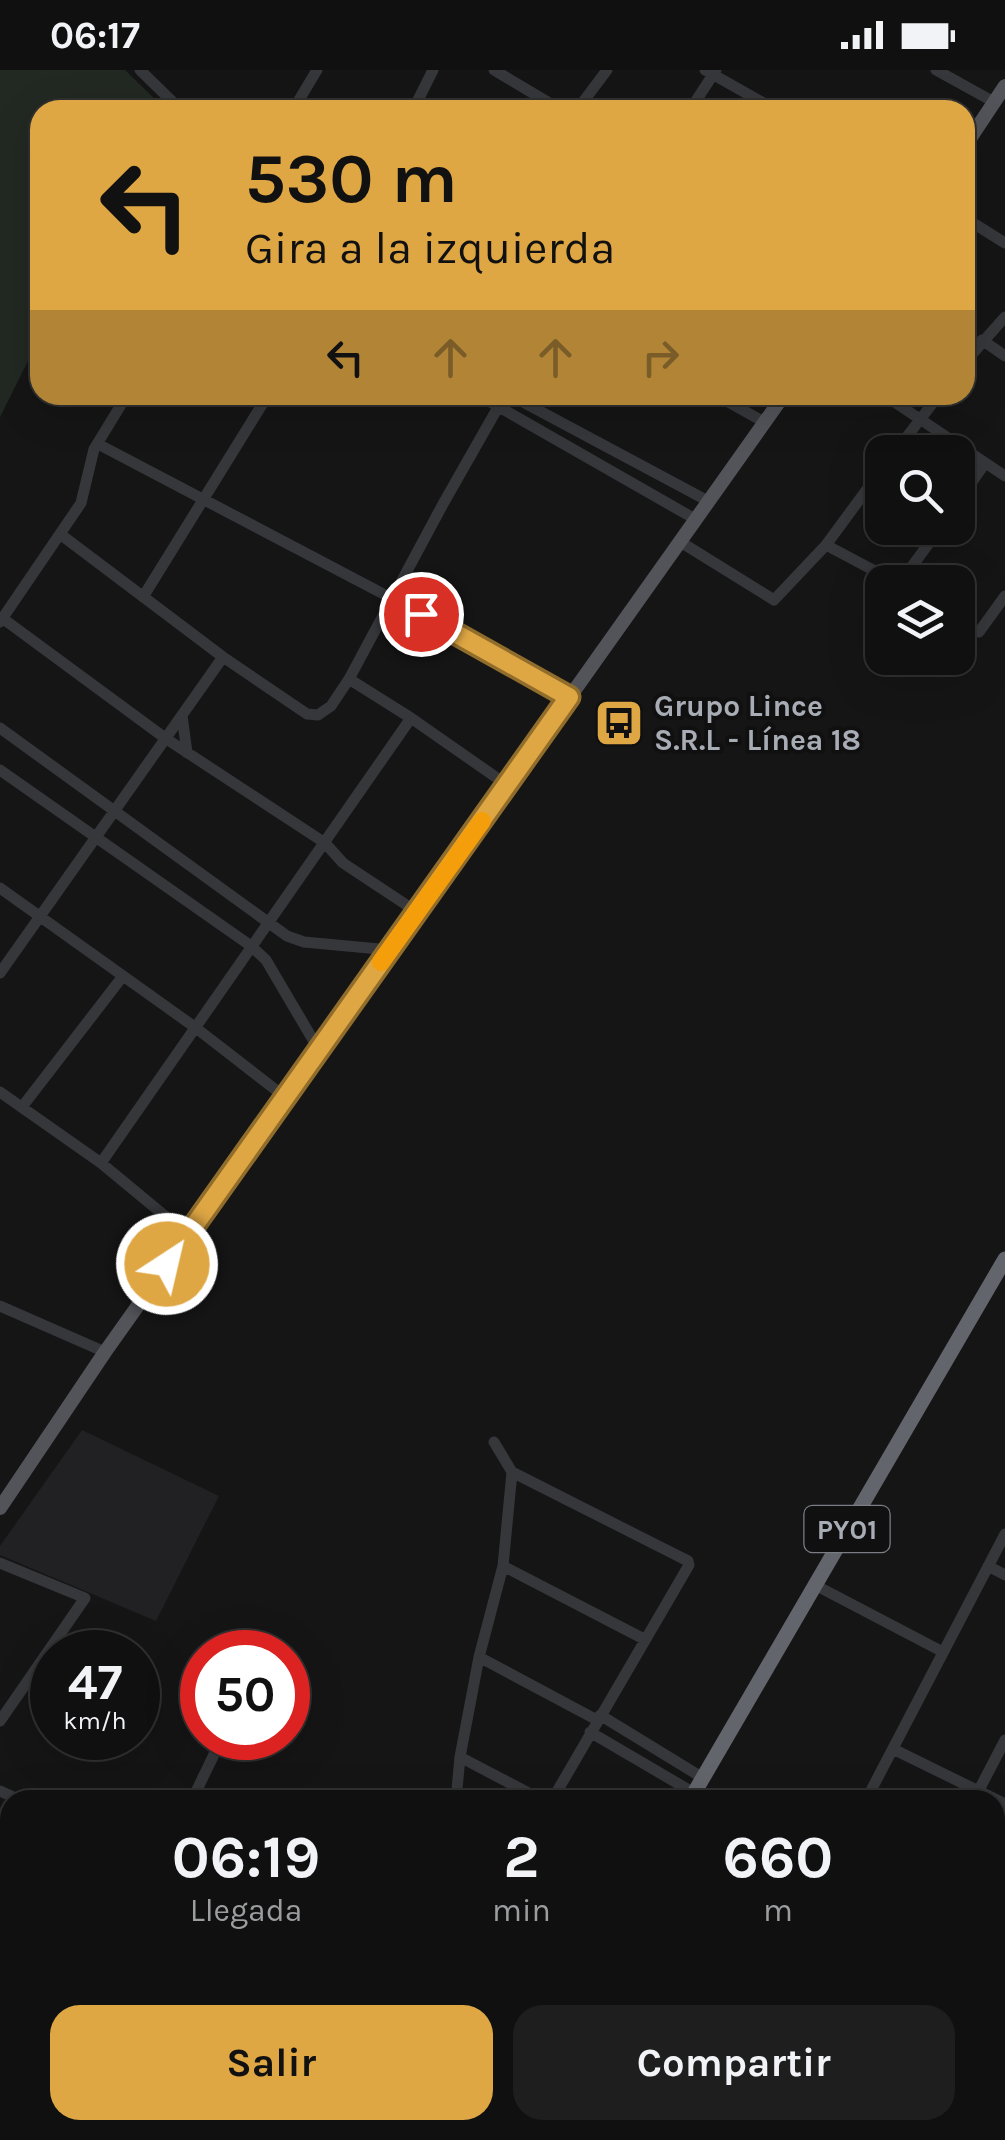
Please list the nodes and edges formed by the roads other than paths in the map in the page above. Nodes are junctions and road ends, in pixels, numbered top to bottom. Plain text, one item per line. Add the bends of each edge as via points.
1 (140, 70) edge
2 (160, 70) edge
3 (317, 70) edge
4 (433, 70) edge
5 (480, 70) edge
6 (492, 70) edge
7 (607, 70) edge
8 (936, 70) edge
9 (711, 72) edge
10 (1005, 86) edge
11 (159, 87) junction
12 (171, 100) edge
13 (299, 100) edge
14 (418, 100) edge
15 (544, 100) edge
16 (584, 100) edge
17 (696, 100) edge
18 (759, 100) edge
19 (994, 102) junction
20 (975, 131) edge
21 (975, 224) edge
22 (1005, 242) edge
23 (1005, 317) edge
24 (982, 340) junction
25 (975, 349) edge
26 (1005, 356) edge
27 (121, 405) edge
28 (262, 405) edge
29 (502, 405) edge
30 (514, 405) edge
31 (517, 405) edge
32 (734, 405) edge
33 (777, 405) edge
34 (900, 405) edge
35 (931, 405) edge
36 (920, 418) junction
37 (764, 422) junction
38 (908, 435) edge
39 (98, 444) junction
40 (986, 463) junction
41 (1005, 476) edge
42 (975, 478) edge
43 (678, 485) junction
44 (865, 492) edge
45 (202, 498) junction
46 (708, 500) junction
47 (668, 504) junction
48 (695, 519) junction
49 (60, 534) junction
50 (680, 541) junction
51 (928, 545) edge
52 (826, 546) junction
53 (143, 596) junction
54 (1005, 596) edge
55 (392, 598) junction
56 (1, 620) edge
57 (979, 632) dead end
58 (223, 657) junction
59 (349, 679) junction
60 (569, 697) junction
61 (182, 715) junction
62 (411, 718) junction
63 (0, 728) edge
64 (164, 738) junction
65 (187, 753) junction
66 (0, 770) edge
67 (507, 785) junction
68 (114, 812) junction
69 (96, 838) junction
70 (325, 843) junction
71 (0, 888) edge
72 (416, 912) junction
73 (40, 917) junction
74 (267, 924) junction
75 (251, 946) junction
76 (390, 950) junction
77 (0, 973) edge
78 (122, 976) junction
79 (196, 1028) junction
80 (319, 1050) junction
81 (0, 1092) edge
82 (286, 1097) junction
83 (22, 1107) junction
84 (101, 1162) junction
85 (188, 1235) junction
86 (1005, 1259) edge
87 (3, 1312) edge
88 (105, 1352) junction
89 (494, 1442) dead end
90 (512, 1472) junction
91 (0, 1508) edge
92 (1005, 1534) edge
93 (0, 1563) edge
94 (503, 1566) junction
95 (988, 1566) junction
96 (1005, 1575) edge
97 (815, 1585) junction
98 (644, 1640) junction
99 (944, 1652) junction
100 (479, 1657) junction
101 (0, 1720) edge
102 (596, 1723) junction
103 (1005, 1740) edge
104 (893, 1749) junction
105 (460, 1757) junction
106 (211, 1760) edge
107 (197, 1790) edge
108 (457, 1790) edge
109 (523, 1790) edge
110 (558, 1790) edge
111 (696, 1790) edge
112 (871, 1790) edge
113 (979, 1790) joint

1 - 11 street
2 - 11 street
3 - 13 street
4 - 14 street
5 - 6 street
6 - 15 street
7 - 16 street
8 - 19 street
9 - 17 street
9 - 18 street
10 - 19 main road
11 - 12 street
19 - 20 main road
21 - 22 street
23 - 24 street
24 - 25 street
24 - 26 street
27 - 39 street
28 - 45 street
29 - 55 street
30 - 47 street
31 - 43 street
32 - 37 street
33 - 37 main road
34 - 36 street
35 - 36 street
36 - 38 street
36 - 40 street
37 - 46 main road
39 - 45 street
39 - 49 street via 81,503
40 - 41 street
40 - 42 street
43 - 46 street
43 - 47 street
44 - 52 street
45 - 53 street
45 - 55 street
46 - 48 main road
47 - 48 street
48 - 50 main road
49 - 53 street
49 - 56 street
50 - 52 street via 774,600
50 - 60 main road
51 - 52 street via 902,580
53 - 58 street
54 - 57 street
55 - 59 street
55 - 60 street
56 - 64 street
58 - 59 street via 313,715 331,706
58 - 61 street
59 - 62 street
60 - 67 main road
61 - 64 street
61 - 65 street
62 - 67 street
62 - 70 street
63 - 68 street
64 - 65 street
64 - 68 street
65 - 70 street
66 - 69 street
67 - 72 main road
68 - 69 street
68 - 74 street
69 - 73 street
69 - 75 street
70 - 72 street via 343,863
70 - 74 street
71 - 73 street
72 - 76 main road
73 - 77 street
73 - 78 street
74 - 75 street
74 - 76 street via 304,942
75 - 79 street
75 - 80 street
76 - 80 main road
78 - 79 street
78 - 83 street
79 - 82 street
79 - 84 street
80 - 82 main road
81 - 83 street
82 - 85 main road
83 - 84 street
84 - 85 street
85 - 88 main road
86 - 97 highway, PY01
87 - 88 street
88 - 91 main road
89 - 90 street
90 - 94 street
90 - 98 street via 688,1561
92 - 95 street
93 - 101 street via 85,1598
94 - 98 street
94 - 100 street
95 - 96 street
95 - 99 street
97 - 99 street
97 - 111 highway, PY01
98 - 102 street
99 - 104 street
100 - 102 street
100 - 105 street
102 - 110 street
102 - 111 street
102 - 111 street
103 - 113 street
104 - 112 street
104 - 113 street
105 - 108 street
105 - 109 street
106 - 107 street

